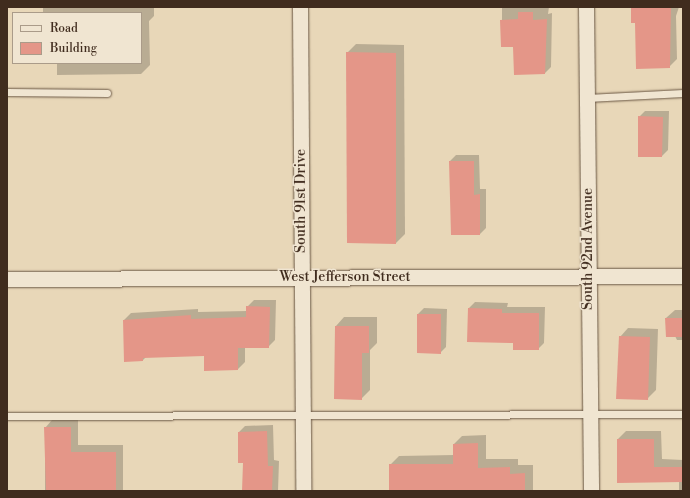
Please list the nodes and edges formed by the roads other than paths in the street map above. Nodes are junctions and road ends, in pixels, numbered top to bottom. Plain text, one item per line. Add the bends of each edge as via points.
1 (300, 7) edge
2 (586, 7) edge
3 (7, 92) edge
4 (106, 93) dead end
5 (683, 93) edge
6 (587, 98) junction
7 (589, 276) junction
8 (683, 276) edge
9 (302, 277) junction
10 (7, 279) edge
11 (590, 414) junction
12 (683, 414) edge
13 (7, 416) edge
14 (303, 417) junction
15 (303, 491) edge
16 (591, 491) edge

1 - 9 street, South 91st Drive
2 - 6 street, South 92nd Avenue
3 - 4 lane
5 - 6 lane
6 - 7 street, South 92nd Avenue
7 - 8 street, West Jefferson Street
7 - 9 street, West Jefferson Street
7 - 11 street, South 92nd Avenue
9 - 10 street, West Jefferson Street
9 - 14 street, South 91st Drive
11 - 12 lane
11 - 14 lane
11 - 16 street, South 92nd Avenue
13 - 14 lane
14 - 15 street, South 91st Drive

